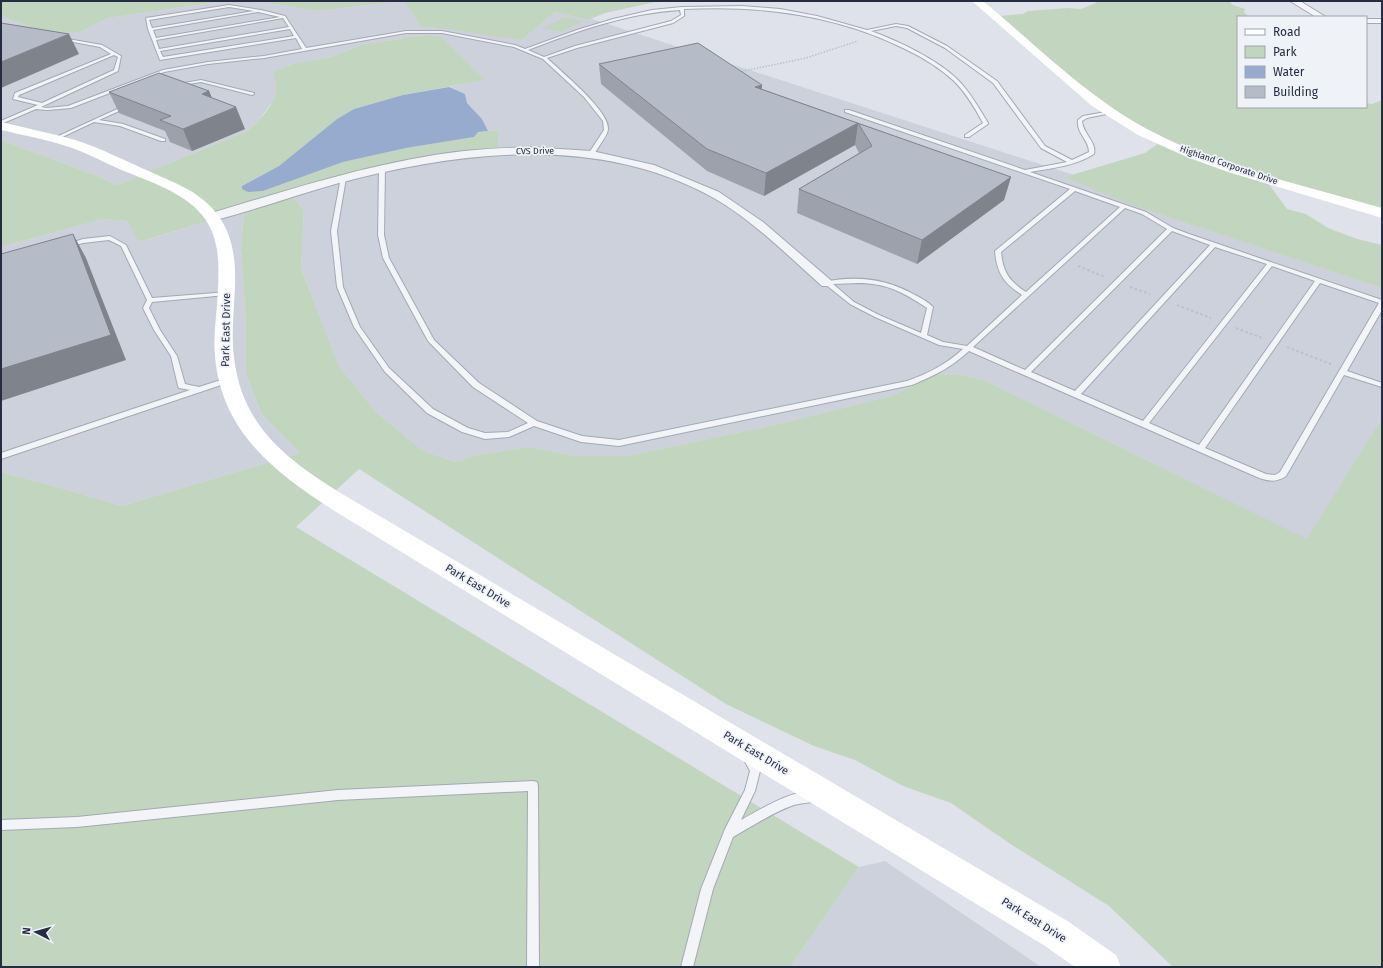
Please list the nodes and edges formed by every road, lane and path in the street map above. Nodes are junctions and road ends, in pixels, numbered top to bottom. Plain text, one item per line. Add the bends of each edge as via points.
1 (977, 1) edge
2 (1294, 1) edge
3 (682, 8) junction
4 (263, 11) junction
5 (1320, 16) edge
6 (284, 18) junction
7 (1382, 21) edge
8 (1367, 22) edge
9 (291, 28) junction
10 (150, 29) junction
11 (868, 31) junction
12 (877, 34) junction
13 (297, 37) junction
14 (55, 38) edge
15 (154, 39) junction
16 (158, 50) junction
17 (305, 50) junction
18 (525, 50) junction
19 (114, 54) junction
20 (544, 58) junction
21 (734, 73) edge
22 (167, 88) edge
23 (252, 94) dead end
24 (133, 103) edge
25 (42, 104) junction
26 (34, 107) junction
27 (847, 111) dead end
28 (1109, 112) junction
29 (93, 121) junction
30 (1, 123) edge
31 (1, 126) edge
32 (902, 131) junction
33 (896, 134) dead end
34 (968, 136) dead end
35 (54, 138) junction
36 (163, 140) edge
37 (929, 140) junction
38 (924, 144) dead end
39 (592, 153) junction
40 (1071, 162) junction
41 (382, 168) junction
42 (1024, 172) junction
43 (343, 178) junction
44 (1074, 190) junction
45 (1124, 206) junction
46 (1382, 213) edge
47 (212, 217) junction
48 (1170, 229) junction
49 (1214, 244) junction
50 (61, 247) edge
51 (1063, 261) junction
52 (1270, 264) junction
53 (1319, 280) junction
54 (1118, 282) junction
55 (827, 283) junction
56 (226, 294) junction
57 (1026, 295) junction
58 (150, 300) junction
59 (1163, 300) junction
60 (1382, 303) edge
61 (1224, 323) junction
62 (923, 336) junction
63 (1275, 343) junction
64 (968, 348) junction
65 (1343, 371) junction
66 (1026, 373) junction
67 (227, 380) junction
68 (1382, 385) edge
69 (198, 390) junction
70 (1076, 395) junction
71 (534, 423) junction
72 (1144, 424) junction
73 (1200, 449) junction
74 (1, 456) edge
75 (740, 743) junction
76 (843, 805) junction
77 (1, 826) edge
78 (729, 833) junction
79 (533, 967) edge
80 (687, 967) edge
81 (1104, 967) edge

1 - 28 street, Highland Corporate Drive
2 - 5 street
3 - 11 lane via 754,7 821,18
3 - 18 lane via 575,30
3 - 20 lane via 683,15 672,22
4 - 6 lane
4 - 10 lane
4 - 10 lane via 229,6 147,19
6 - 9 lane
6 - 15 lane
7 - 8 street
9 - 13 lane
9 - 16 lane
10 - 15 lane
11 - 12 lane
11 - 40 lane via 896,25 908,27 946,47 995,82 1043,147
12 - 21 path via 806,58
12 - 34 lane via 922,56 952,76 975,104 986,124
13 - 16 lane via 161,59
13 - 17 lane
14 - 19 lane via 101,46
15 - 16 lane
17 - 18 lane via 406,32 427,31
17 - 26 lane via 264,58 208,62 163,71 69,107
18 - 20 lane
19 - 25 lane via 120,57 116,71
19 - 25 lane via 18,94 15,98
20 - 39 lane via 586,96 604,121 606,130
22 - 23 lane via 201,80
24 - 29 lane
25 - 26 lane
26 - 30 lane
27 - 32 lane
28 - 40 lane via 1082,119 1080,127 1091,144 1092,153
28 - 46 street, Highland Corporate Drive via 1159,140 1213,162
29 - 35 lane
29 - 36 lane via 121,125
31 - 35 street, Park East Drive
32 - 33 lane
32 - 37 lane
35 - 47 street, Park East Drive via 176,189 193,199
37 - 38 lane
37 - 42 lane
39 - 41 street, CVS Drive via 498,152
39 - 55 street, CVS Drive via 647,165 716,195 750,218
40 - 42 lane
41 - 43 street, CVS Drive
41 - 71 lane via 381,234 386,258 431,341 476,385
42 - 44 lane
43 - 47 street, CVS Drive
43 - 71 lane via 334,231 340,287 357,327 387,370 430,411 465,430 484,436 509,434
44 - 45 lane
44 - 57 lane via 998,251 999,266 1007,282
45 - 48 lane via 1144,213
45 - 51 lane
47 - 56 street, Park East Drive via 226,249
48 - 49 lane
48 - 54 lane
49 - 52 lane
49 - 59 lane
50 - 58 lane via 110,238 123,245
51 - 54 path
51 - 57 lane
52 - 53 lane
52 - 61 lane
53 - 60 lane
53 - 63 lane
54 - 59 path
54 - 66 lane
55 - 62 lane via 858,306
55 - 62 lane via 853,280 882,281 907,291 930,307
56 - 58 lane
56 - 67 street, Park East Drive via 224,355
57 - 64 lane
58 - 69 lane via 146,308 174,356 182,386
59 - 61 path
59 - 70 lane
60 - 65 lane
61 - 63 path
61 - 72 lane
62 - 64 lane via 941,344
63 - 65 path
63 - 73 lane
64 - 66 lane
64 - 71 lane via 954,362 909,383 619,443 581,439
65 - 68 lane
65 - 73 lane via 1281,476 1265,477
66 - 70 lane
67 - 69 lane
67 - 75 street, Park East Drive via 235,405 250,430 273,456 304,480
69 - 74 lane
70 - 72 lane
72 - 73 lane
75 - 76 street, Park East Drive
75 - 78 lane via 755,771 750,791
76 - 78 lane via 806,796 777,807
76 - 81 street, Park East Drive via 1057,934
77 - 79 lane via 77,822 338,795 533,786
78 - 80 lane via 708,889

